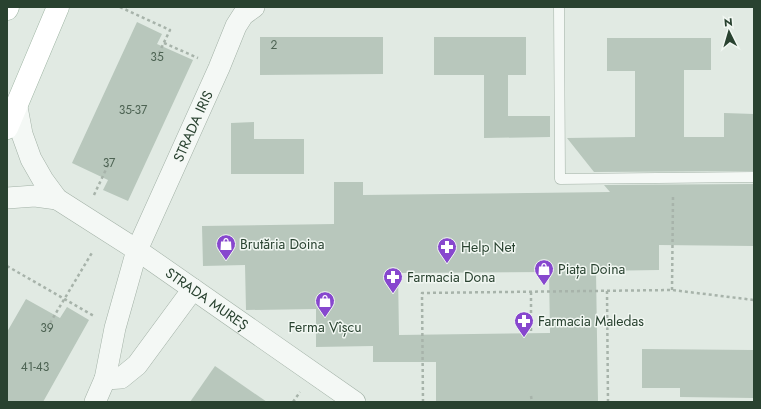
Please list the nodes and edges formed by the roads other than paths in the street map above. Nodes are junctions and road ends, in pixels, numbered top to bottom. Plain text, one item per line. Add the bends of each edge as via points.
1 (58, 7) edge
2 (254, 7) edge
3 (559, 7) edge
4 (17, 107) junction
5 (7, 128) edge
6 (754, 177) edge
7 (7, 198) edge
8 (56, 199) junction
9 (137, 250) junction
10 (193, 289) junction
11 (105, 379) junction
12 (95, 402) edge
13 (355, 402) edge

1 - 4 main road
2 - 9 street, STRADA IRIS via 236,26
3 - 6 lane via 560,179
4 - 5 main road
4 - 8 street, STRADA MUREȘ via 22,134 31,159
7 - 8 street, STRADA MUREȘ via 35,196
8 - 9 street, STRADA MUREȘ
9 - 10 street, STRADA MUREȘ
9 - 11 street, STRADA IRIS via 115,328
10 - 11 street via 137,365 121,378
10 - 13 street, STRADA MUREȘ
11 - 12 street, STRADA IRIS

